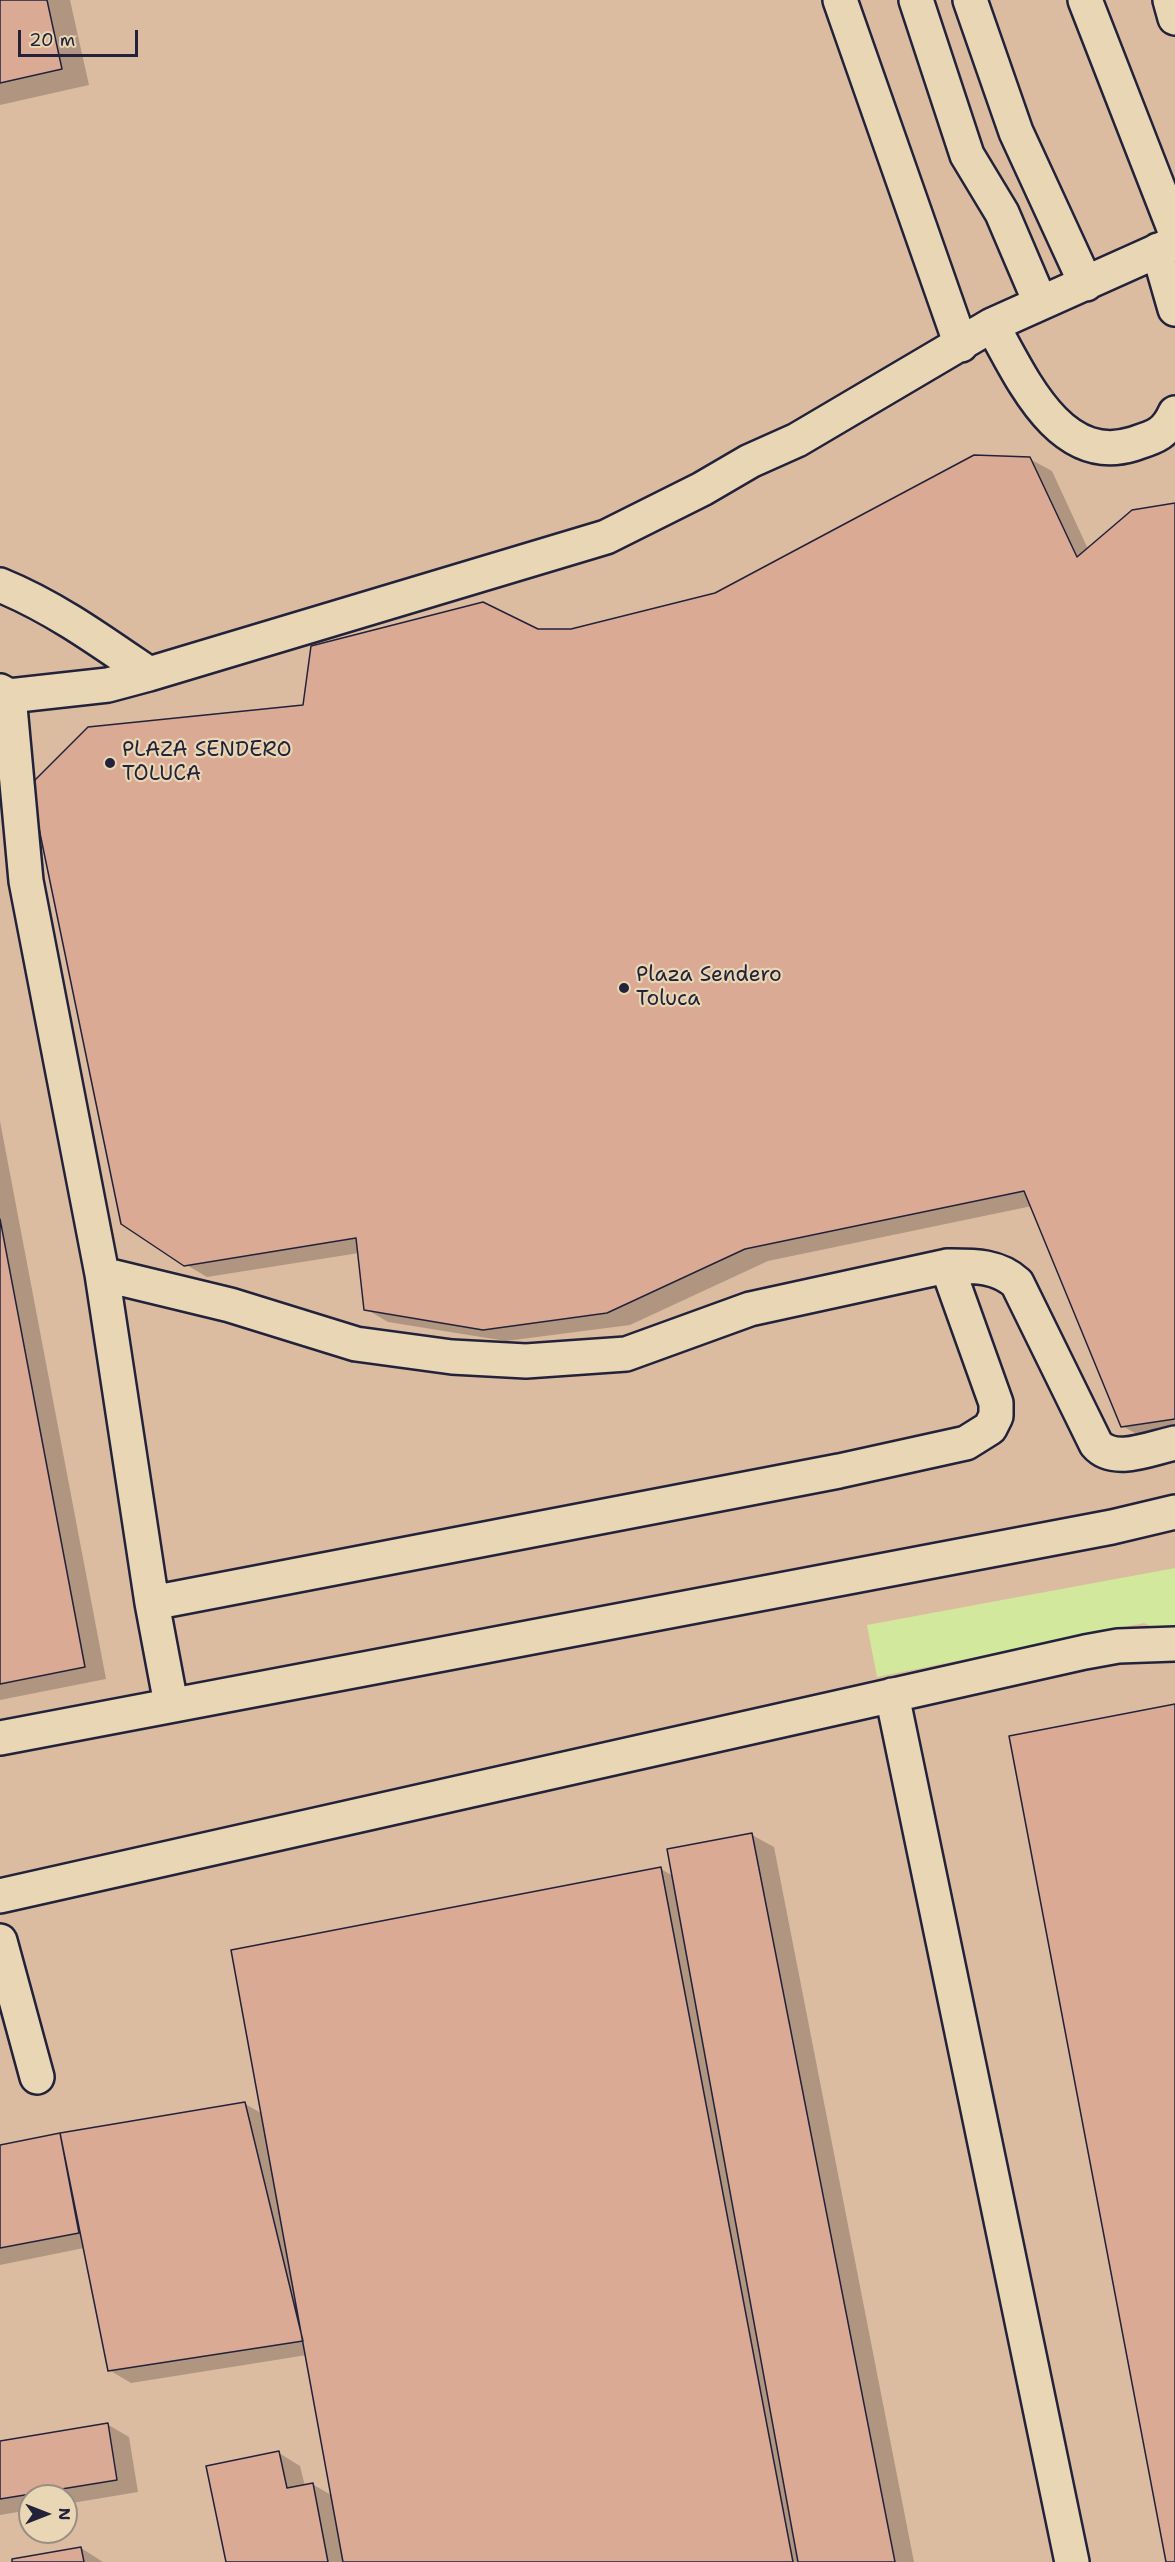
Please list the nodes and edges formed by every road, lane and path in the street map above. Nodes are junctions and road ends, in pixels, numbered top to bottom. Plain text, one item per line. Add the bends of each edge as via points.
1 (840, 0) edge
2 (916, 0) edge
3 (970, 0) edge
4 (1085, 0) edge
5 (1170, 0) edge
6 (1175, 18) edge
7 (1045, 194) junction
8 (1002, 213) junction
9 (1169, 241) edge
10 (1086, 284) junction
11 (1040, 302) junction
12 (1175, 309) edge
13 (992, 325) junction
14 (961, 345) junction
15 (1175, 413) edge
16 (0, 585) edge
17 (149, 675) junction
18 (4, 694) edge
19 (13, 883) edge
20 (947, 1266) junction
21 (102, 1274) junction
22 (1175, 1443) edge
23 (1175, 1512) edge
24 (152, 1603) junction
25 (1175, 1644) edge
26 (892, 1695) junction
27 (171, 1704) junction
28 (0, 1738) edge
29 (0, 1896) edge
30 (0, 1941) edge
31 (37, 2077) dead end
32 (1072, 2562) edge

1 - 14 lane
2 - 8 lane via 966,156
3 - 7 lane via 1016,132
4 - 9 lane
5 - 6 lane
7 - 8 lane
7 - 10 lane
8 - 11 lane
9 - 10 lane
9 - 12 lane
10 - 11 lane
11 - 13 lane
13 - 14 lane
13 - 15 lane via 1037,404 1062,429 1086,444 1119,448 1158,436
14 - 17 lane via 797,440 606,537
16 - 17 lane via 82,627
17 - 18 lane via 108,685
18 - 19 lane
19 - 21 lane
20 - 21 lane via 750,1309 626,1354 526,1361 452,1358 356,1344 230,1305
20 - 22 lane via 994,1269 1017,1283 1101,1450 1113,1455
20 - 24 lane via 996,1403 996,1416 990,1428 966,1443
21 - 24 lane
23 - 27 lane
24 - 27 lane
25 - 26 lane via 1118,1646
26 - 29 lane
26 - 32 lane
27 - 28 lane
30 - 31 lane

